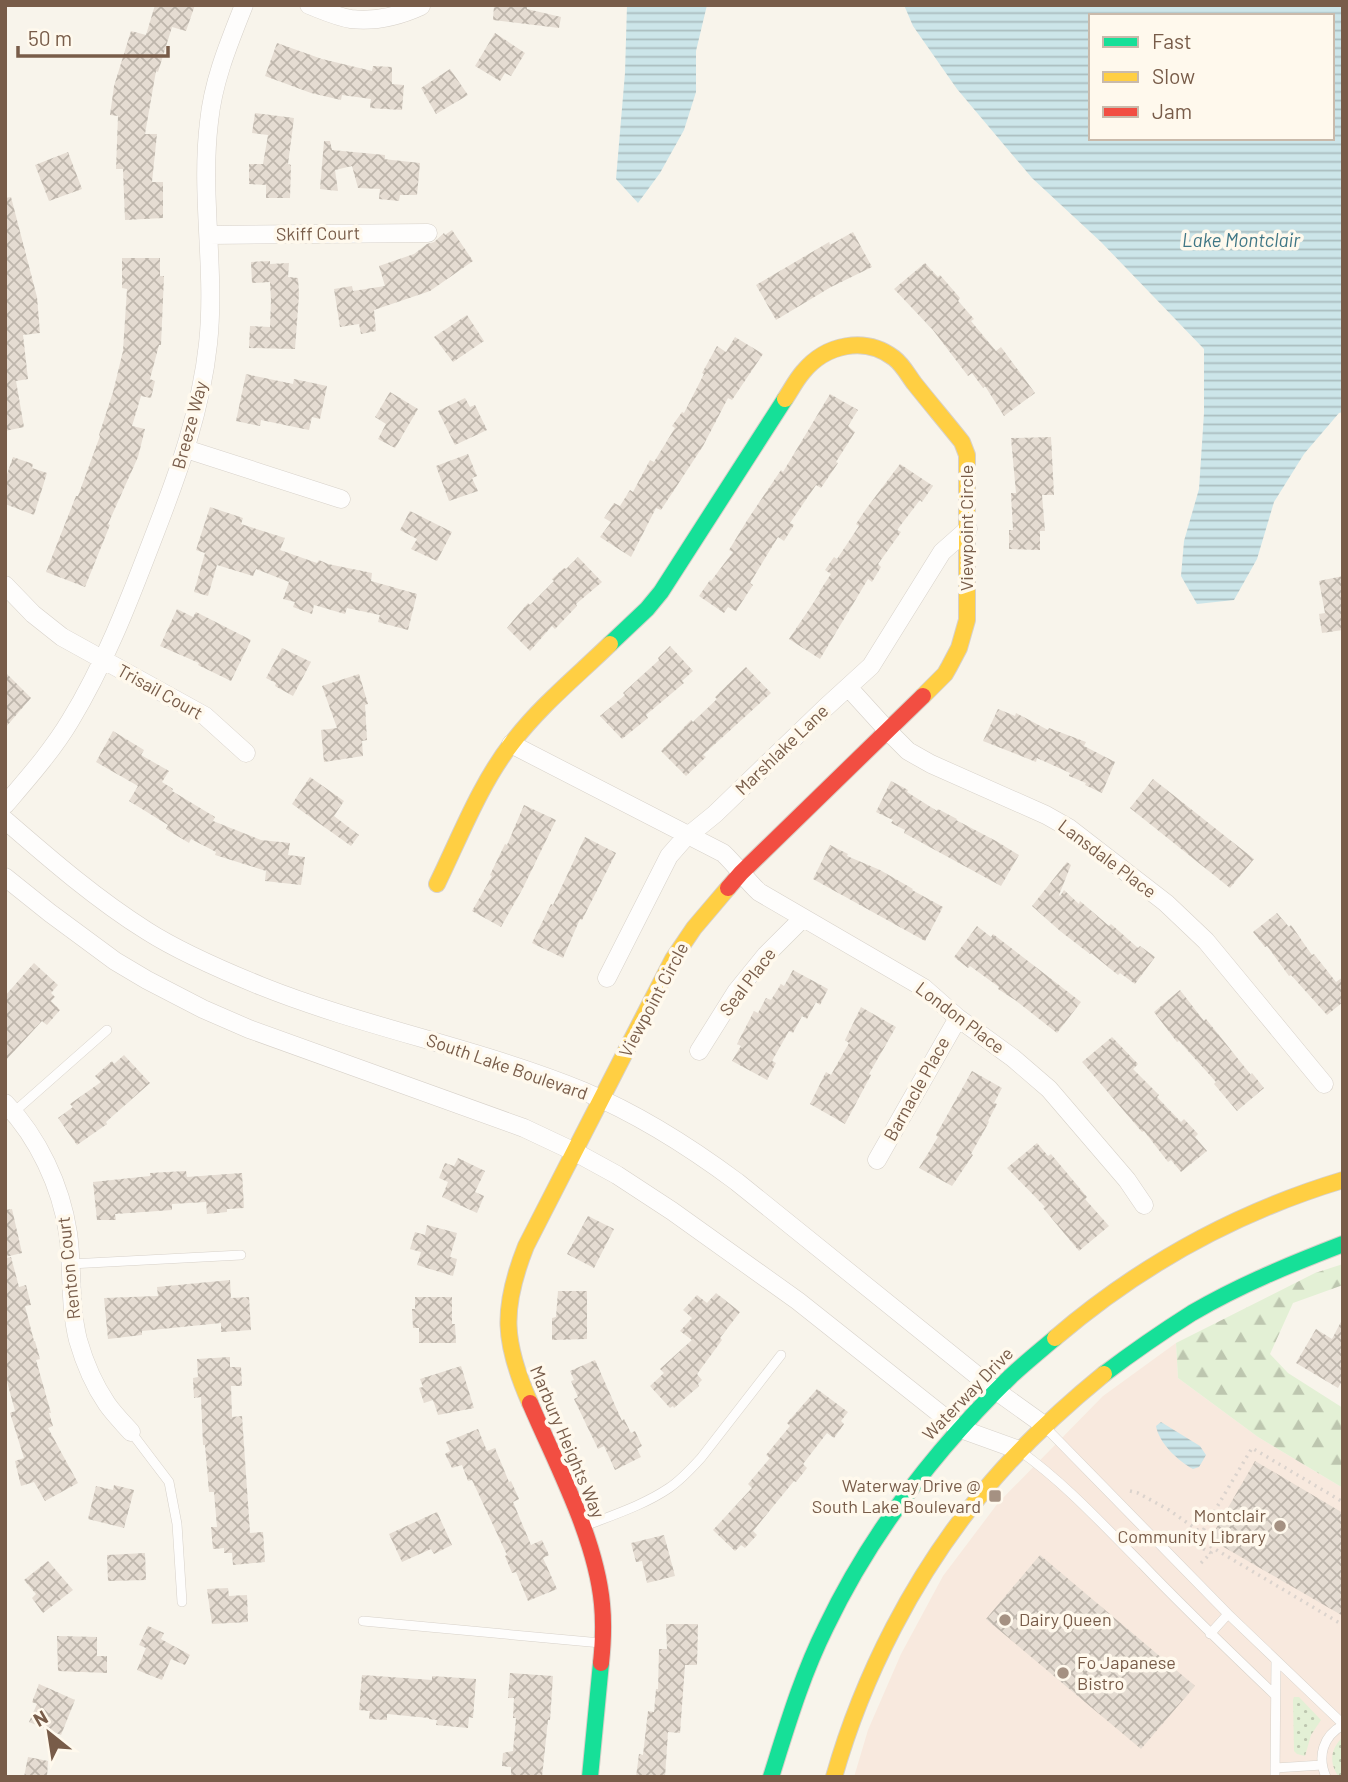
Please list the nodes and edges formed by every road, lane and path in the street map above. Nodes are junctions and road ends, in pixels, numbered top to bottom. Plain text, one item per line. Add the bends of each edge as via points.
1 (244, 5) edge
2 (309, 5) edge
3 (421, 6) edge
4 (428, 233) dead end
5 (209, 235) junction
6 (186, 449) junction
7 (341, 499) dead end
8 (968, 529) junction
9 (5, 584) edge
10 (104, 660) junction
11 (848, 687) junction
12 (888, 731) junction
13 (511, 744) junction
14 (246, 753) dead end
15 (5, 805) edge
16 (5, 820) edge
17 (689, 835) junction
18 (741, 873) junction
19 (5, 877) edge
20 (437, 884) dead end
21 (803, 918) junction
22 (607, 978) dead end
23 (958, 1018) junction
24 (107, 1030) dead end
25 (699, 1051) dead end
26 (1324, 1084) dead end
27 (602, 1100) junction
28 (10, 1108) edge
29 (575, 1152) junction
30 (877, 1160) dead end
31 (1343, 1180) edge
32 (1144, 1205) dead end
33 (1343, 1244) edge
34 (241, 1255) dead end
35 (70, 1264) junction
36 (781, 1355) dead end
37 (995, 1390) junction
38 (1044, 1425) junction
39 (958, 1428) junction
40 (131, 1433) joint
41 (1019, 1450) junction
42 (1130, 1492) dead end
43 (1343, 1502) edge
44 (583, 1527) junction
45 (1199, 1531) dead end
46 (1198, 1539) junction
47 (1201, 1563) dead end
48 (182, 1602) dead end
49 (1228, 1614) junction
50 (363, 1621) dead end
51 (1343, 1625) edge
52 (1210, 1634) junction
53 (603, 1643) junction
54 (1276, 1660) junction
55 (1275, 1695) junction
56 (1343, 1724) edge
57 (1322, 1765) junction
58 (1275, 1772) edge
59 (590, 1777) edge
60 (771, 1777) edge
61 (834, 1777) edge
62 (1326, 1777) edge

1 - 5 street, Breeze Way via 217,81 209,120
2 - 3 street via 350,19 377,20
4 - 5 street, Skiff Court
5 - 6 street, Breeze Way via 208,345
6 - 7 street
6 - 10 street, Breeze Way
8 - 11 street, Marshlake Lane via 942,552 871,666
8 - 12 street, Viewpoint Circle via 967,620 962,645 945,674
8 - 13 street, Viewpoint Circle via 967,455 961,442 895,359 860,344 827,351 803,372 661,592
9 - 10 street, Trisail Court via 62,637
10 - 14 street, Trisail Court via 205,716
10 - 15 street, Breeze Way via 69,723
11 - 12 street, Lansdale Place
11 - 17 street, Marshlake Lane
12 - 18 street, Viewpoint Circle
12 - 26 street, Lansdale Place via 908,751 931,764 1069,828 1166,903 1206,941
13 - 17 street
13 - 20 street, Viewpoint Circle via 490,775
16 - 27 street, South Lake Boulevard via 110,906 210,964 313,1005 519,1068
17 - 18 street via 723,853
17 - 22 street, Marshlake Lane via 669,856
18 - 21 street, London Place via 758,892
18 - 27 street, Viewpoint Circle via 673,960
19 - 29 street via 115,961 203,1009 524,1128
21 - 23 street, London Place via 924,988
21 - 25 street, Seal Place via 736,992
23 - 30 street, Barnacle Place
23 - 32 street, London Place via 1049,1089
24 - 28 lane
27 - 29 street, Marbury Heights Way
27 - 37 street, South Lake Boulevard via 718,1168
28 - 35 street, Renton Court via 50,1170 66,1223
29 - 39 street via 672,1211 798,1301
29 - 44 street, Marbury Heights Way via 515,1271 507,1326 517,1374
31 - 37 street, Waterway Drive via 1222,1226 1171,1255 1079,1317
33 - 38 street via 1287,1264 1172,1325
34 - 35 lane
35 - 40 street, Renton Court via 72,1314 82,1352 107,1404
36 - 44 lane via 687,1474 647,1501
37 - 38 street, South Lake Boulevard
37 - 39 street, Waterway Drive
38 - 41 street
38 - 49 lane
39 - 41 street
39 - 60 street, Waterway Drive via 885,1522 848,1585 791,1710
40 - 48 lane via 169,1482
41 - 52 lane via 1082,1502
41 - 61 street via 939,1552 899,1617 851,1721
42 - 45 path via 1169,1510
43 - 46 path via 1252,1448
44 - 53 street, Marbury Heights Way via 597,1574
46 - 47 path via 1195,1544 1211,1553
46 - 51 path
49 - 52 lane
49 - 54 lane
50 - 53 lane
52 - 55 lane
53 - 59 street, Marbury Heights Way
54 - 55 lane
54 - 56 lane
55 - 58 lane
56 - 57 lane via 1325,1742
57 - 58 lane
57 - 62 lane

